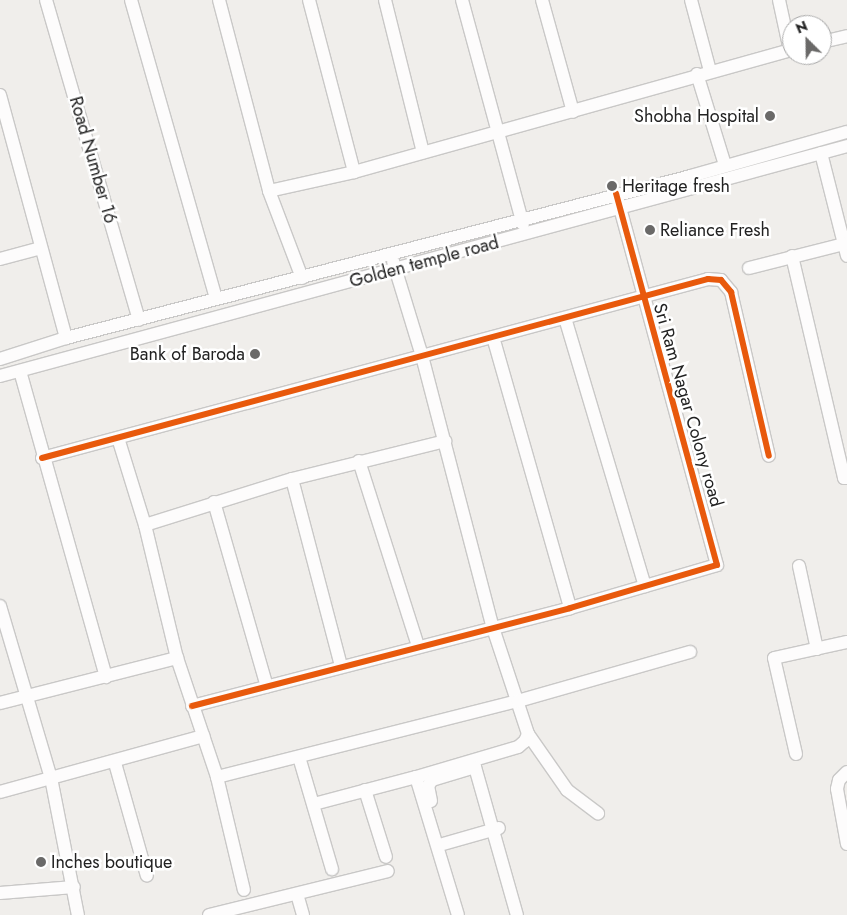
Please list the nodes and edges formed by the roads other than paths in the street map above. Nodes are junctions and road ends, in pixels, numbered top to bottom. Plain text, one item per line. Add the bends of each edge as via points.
1 (46, 0) edge
2 (131, 0) edge
3 (219, 0) edge
4 (309, 0) edge
5 (386, 0) edge
6 (462, 0) edge
7 (542, 0) edge
8 (691, 0) edge
9 (780, 0) edge
10 (783, 15) edge
11 (847, 36) edge
12 (832, 40) edge
13 (782, 52) edge
14 (710, 71) junction
15 (697, 74) junction
16 (0, 95) edge
17 (572, 112) junction
18 (500, 131) junction
19 (847, 132) edge
20 (847, 146) edge
21 (423, 152) junction
22 (821, 153) junction
23 (354, 172) junction
24 (717, 173) junction
25 (694, 182) junction
26 (269, 191) junction
27 (616, 194) junction
28 (619, 210) junction
29 (521, 218) junction
30 (526, 235) junction
31 (41, 248) junction
32 (846, 250) edge
33 (391, 255) junction
34 (792, 256) junction
35 (0, 259) edge
36 (749, 268) dead end
37 (394, 270) junction
38 (302, 278) junction
39 (642, 296) junction
40 (216, 299) junction
41 (565, 318) junction
42 (138, 320) junction
43 (493, 337) junction
44 (66, 338) junction
45 (422, 356) junction
46 (0, 359) edge
47 (20, 372) junction
48 (0, 376) edge
49 (118, 438) junction
50 (445, 441) junction
51 (769, 456) dead end
52 (42, 458) junction
53 (359, 460) junction
54 (292, 478) junction
55 (847, 478) edge
56 (214, 502) junction
57 (145, 525) junction
58 (799, 566) dead end
59 (645, 586) junction
60 (0, 606) edge
61 (570, 608) junction
62 (492, 628) junction
63 (847, 642) edge
64 (418, 646) junction
65 (817, 649) junction
66 (690, 652) dead end
67 (178, 658) junction
68 (342, 666) junction
69 (106, 677) junction
70 (267, 687) junction
71 (26, 697) junction
72 (518, 701) junction
73 (0, 703) edge
74 (192, 706) junction
75 (528, 734) junction
76 (203, 736) junction
77 (796, 754) dead end
78 (299, 757) junction
79 (115, 763) junction
80 (478, 764) junction
81 (847, 772) edge
82 (217, 777) junction
83 (416, 777) junction
84 (51, 778) junction
85 (364, 790) junction
86 (0, 792) edge
87 (314, 804) junction
88 (598, 813) dead end
89 (496, 828) junction
90 (443, 844) junction
91 (847, 844) edge
92 (386, 857) dead end
93 (332, 868) dead end
94 (388, 870) dead end
95 (147, 876) dead end
96 (74, 887) junction
97 (244, 890) dead end
98 (514, 891) junction
99 (0, 893) edge
100 (297, 894) junction
101 (78, 915) edge
102 (209, 915) edge
103 (303, 915) edge
104 (458, 915) edge
105 (464, 915) edge
106 (517, 915) edge
107 (526, 915) edge

1 - 42 street, Road Number 16
2 - 40 street
3 - 26 street
4 - 23 street
5 - 21 street
6 - 18 street
7 - 17 street
8 - 14 street
9 - 10 street
11 - 12 street
13 - 14 street
14 - 15 street
15 - 17 street
15 - 24 street
16 - 31 street
17 - 18 street
18 - 21 street
18 - 29 street
19 - 24 street, Golden temple road
20 - 22 street, Golden temple road
21 - 23 street
22 - 24 street, Golden temple road
22 - 32 street
23 - 26 street
24 - 25 street, Golden temple road
25 - 27 street, Golden temple road
25 - 28 street, Golden temple road
26 - 38 street
27 - 28 street, Sri Ram Nagar Colony road
27 - 29 street, Golden temple road
28 - 30 street, Golden temple road
28 - 39 street, Sri Ram Nagar Colony road
29 - 30 street
29 - 33 street, Golden temple road
30 - 37 street, Golden temple road
31 - 35 street
31 - 44 street
32 - 34 street
33 - 37 street
33 - 38 street, Golden temple road
34 - 36 street
34 - 55 street via 844,478
37 - 45 street
37 - 47 street, Golden temple road
38 - 40 street, Golden temple road
39 - 41 street
39 - 51 street via 708,280 721,280 727,284
39 - 59 street, Sri Ram Nagar Colony road via 717,565
40 - 42 street, Golden temple road
41 - 43 street
41 - 59 street
42 - 44 street, Golden temple road
43 - 45 street
43 - 61 street
44 - 46 street, Golden temple road
45 - 49 street
45 - 50 street
47 - 48 street, Golden temple road
47 - 52 street
49 - 52 street
49 - 57 street
50 - 53 street
50 - 62 street
52 - 69 street
53 - 54 street
53 - 64 street
54 - 56 street
54 - 68 street
56 - 57 street
56 - 70 street
57 - 67 street
58 - 65 street
59 - 61 street
60 - 71 street
61 - 62 street
62 - 64 street
62 - 72 street
63 - 65 street
64 - 68 street
65 - 77 street via 774,658
66 - 72 street
67 - 69 street
67 - 74 street
68 - 70 street
69 - 71 street
70 - 74 street
71 - 73 street
71 - 84 street
72 - 75 street
72 - 78 street
74 - 76 street
75 - 80 street via 526,741 518,747
75 - 88 street via 567,790
76 - 79 street
76 - 82 street
78 - 82 street
78 - 87 street
79 - 84 street
79 - 95 street
80 - 83 street
80 - 89 street
80 - 90 street via 432,780 428,786
81 - 91 street via 839,780 837,789
82 - 97 street
83 - 85 street
83 - 104 street
84 - 86 street
84 - 96 street
85 - 87 street
85 - 92 street
87 - 93 street
89 - 90 street
89 - 98 street
90 - 105 street
94 - 100 street
96 - 99 street
96 - 101 street
98 - 106 street
98 - 107 street
100 - 102 street
100 - 103 street

